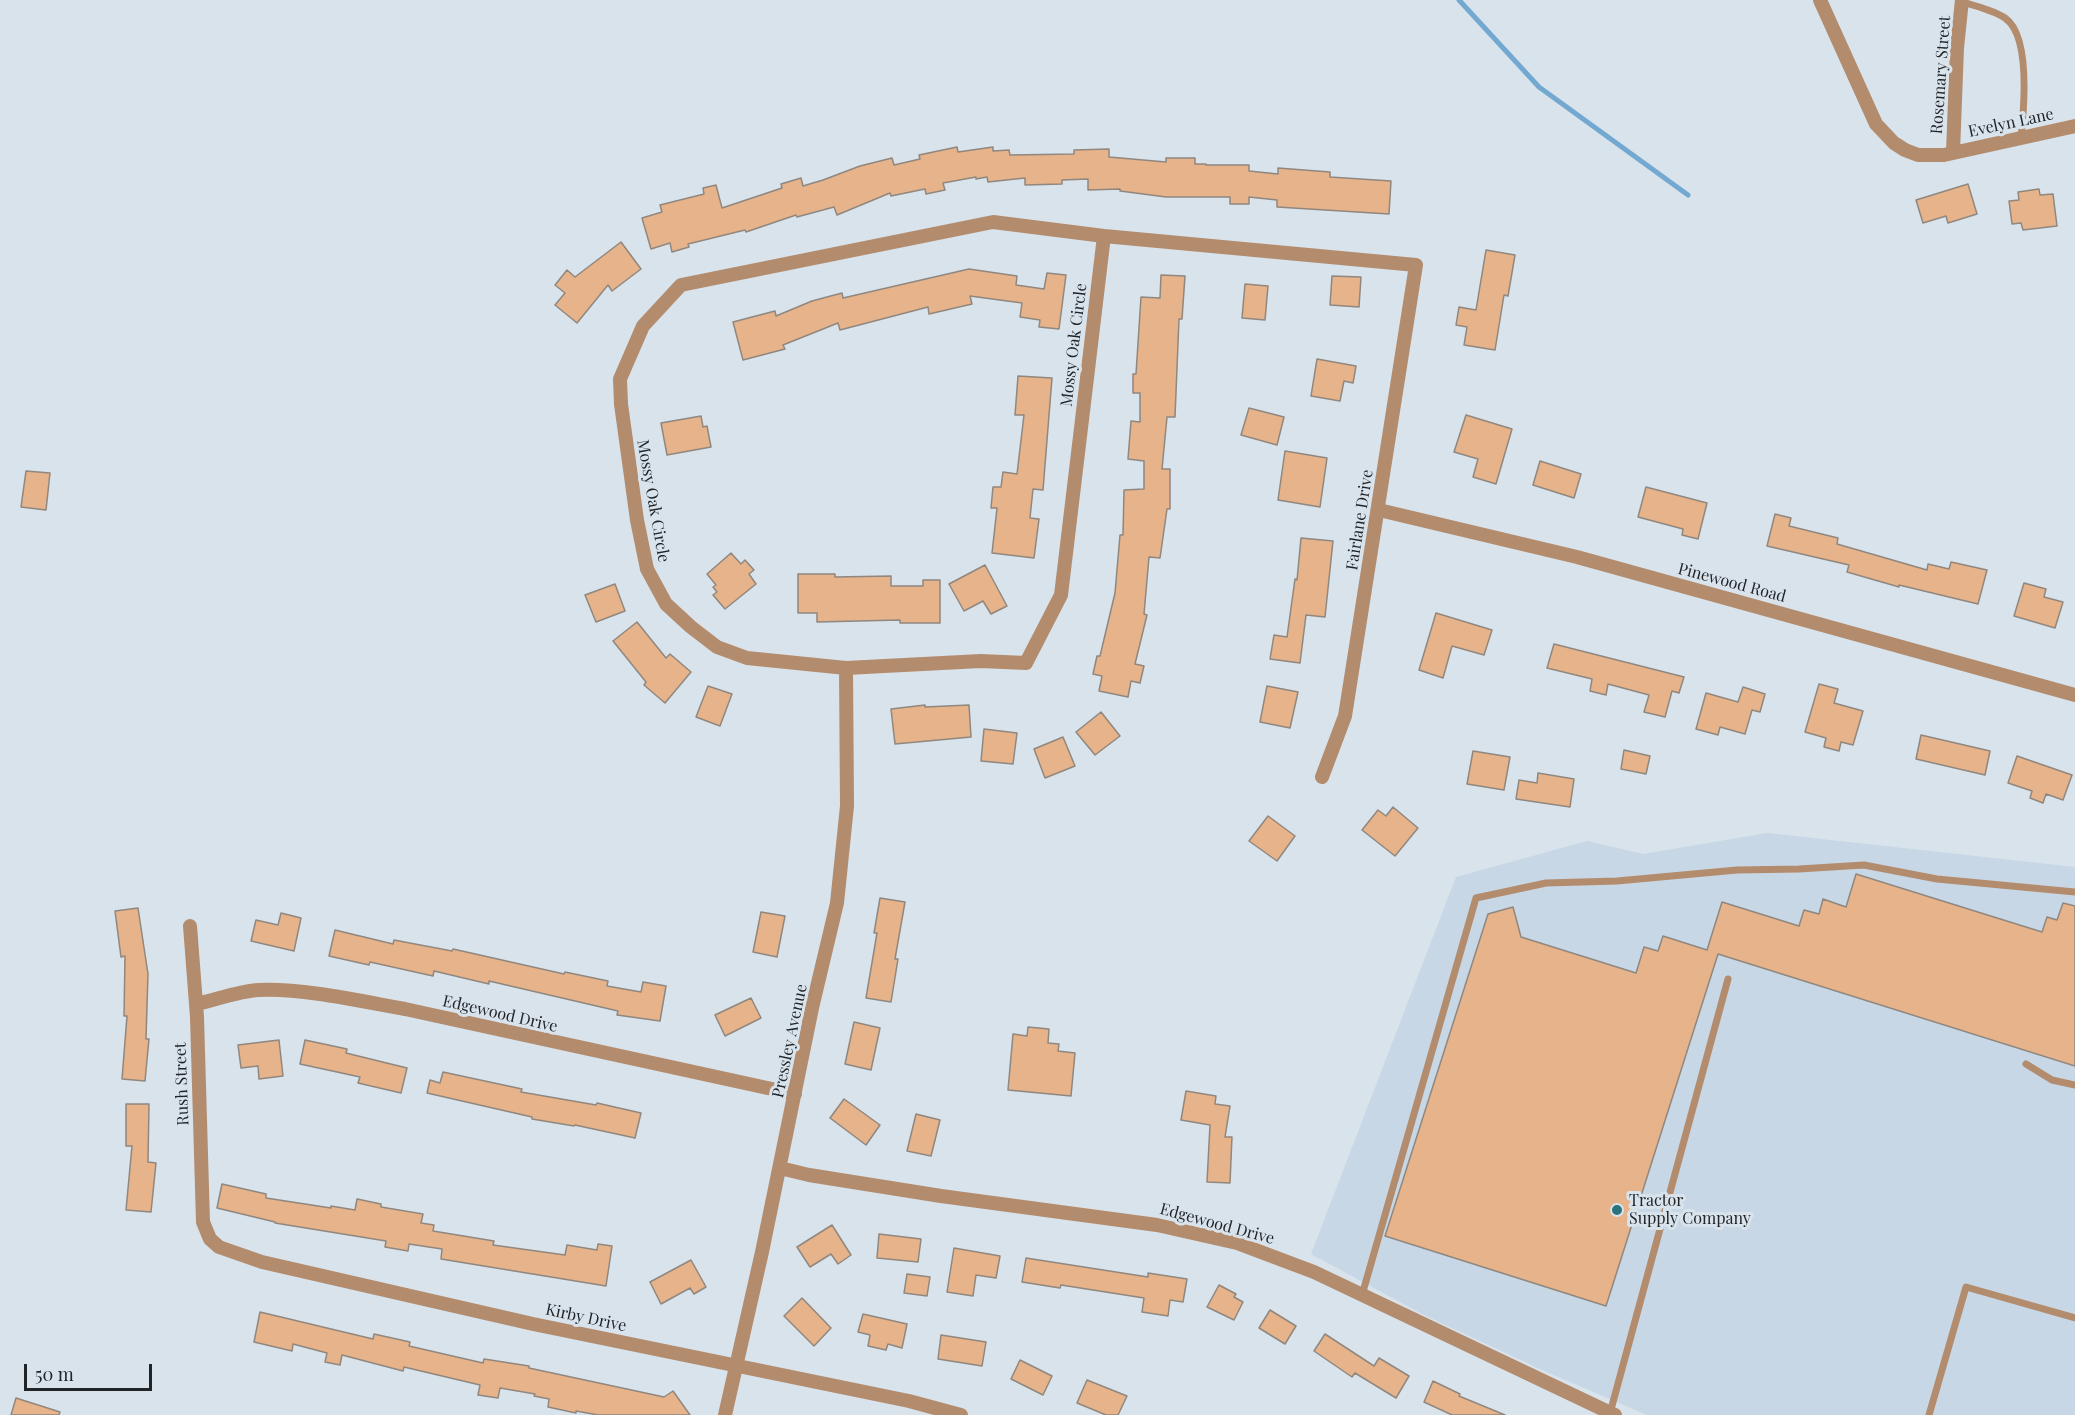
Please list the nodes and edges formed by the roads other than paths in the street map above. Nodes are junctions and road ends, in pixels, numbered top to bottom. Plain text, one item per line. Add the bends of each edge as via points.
1 (1820, 0) edge
2 (1962, 1) edge
3 (2075, 126) edge
4 (2020, 139) junction
5 (1953, 152) junction
6 (1104, 236) junction
7 (1416, 265) joint
8 (1379, 510) junction
9 (846, 668) junction
10 (2075, 695) edge
11 (1322, 777) dead end
12 (2075, 892) edge
13 (190, 926) dead end
14 (1728, 979) dead end
15 (196, 1004) junction
16 (2026, 1065) dead end
17 (2075, 1085) edge
18 (795, 1094) junction
19 (780, 1168) junction
20 (210, 1239) joint
21 (1362, 1295) junction
22 (2075, 1318) edge
23 (735, 1366) junction
24 (1611, 1414) edge
25 (725, 1415) edge
26 (961, 1415) edge
27 (1929, 1415) edge

1 - 5 street, Evelyn Lane via 1884,134 1918,155
2 - 4 lane via 2006,18 2018,32 2024,52
2 - 5 street, Rosemary Street
3 - 4 street, Evelyn Lane
4 - 5 street, Evelyn Lane
6 - 7 street, Mossy Oak Circle
6 - 9 street, Mossy Oak Circle via 1061,595 1026,663 981,661
6 - 9 street, Mossy Oak Circle via 993,222 843,251 681,285 644,326 620,379 621,404 647,569 666,604 717,647 747,658
7 - 8 street, Fairlane Drive
8 - 10 street, Pinewood Road via 1577,557
8 - 11 street, Fairlane Drive via 1345,716
9 - 18 street, Pressley Avenue via 848,806 837,903
12 - 21 lane via 1937,879 1864,865 1546,884 1476,898
13 - 15 street, Rush Street
14 - 24 lane
15 - 18 street, Edgewood Drive via 256,990 344,998
15 - 20 street, Rush Street via 203,1222
16 - 17 lane via 2052,1080
18 - 19 street, Pressley Avenue
19 - 21 street, Edgewood Drive via 930,1194 1157,1225 1237,1243 1294,1263
19 - 23 street, Pressley Avenue
20 - 23 street, Kirby Drive via 219,1247 262,1262
21 - 24 street, Edgewood Drive
22 - 27 lane via 1966,1287
23 - 25 street, Pressley Avenue
23 - 26 street, Kirby Drive

